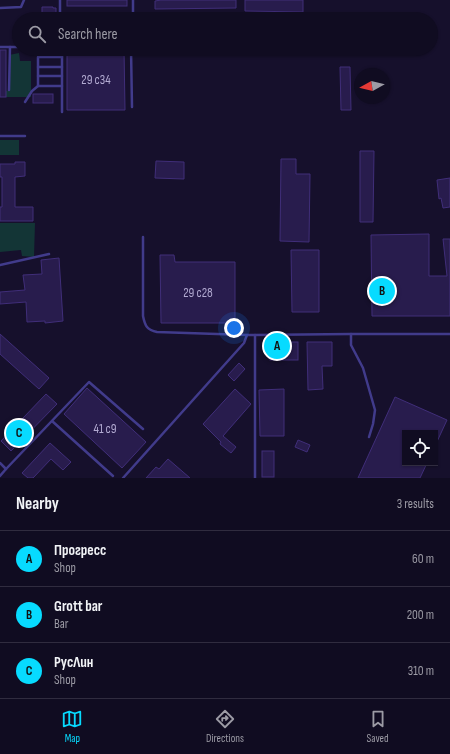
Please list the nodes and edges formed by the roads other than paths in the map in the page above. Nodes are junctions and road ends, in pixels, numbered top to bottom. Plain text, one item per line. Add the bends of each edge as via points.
1 (24, 0) edge
2 (60, 0) edge
3 (133, 0) edge
4 (0, 8) edge
5 (60, 12) edge
6 (133, 12) edge
7 (0, 47) edge
8 (10, 47) joint
9 (131, 56) edge
10 (62, 57) joint
11 (62, 66) junction
12 (38, 67) junction
13 (38, 76) junction
14 (62, 76) junction
15 (38, 86) junction
16 (62, 86) junction
17 (10, 90) dead end
18 (25, 102) dead end
19 (132, 108) dead end
20 (62, 112) dead end
21 (0, 136) edge
22 (25, 136) dead end
23 (143, 237) dead end
24 (48, 254) dead end
25 (0, 265) edge
26 (351, 334) junction
27 (450, 334) edge
28 (247, 335) junction
29 (255, 335) junction
30 (52, 421) junction
31 (143, 429) dead end
32 (369, 437) dead end
33 (0, 463) edge
34 (6, 469) junction
35 (0, 476) edge
36 (113, 476) dead end
37 (123, 478) edge
38 (255, 478) edge

1 - 4 lane via 21,7
2 - 5 lane
3 - 6 lane
7 - 8 lane
8 - 17 lane
9 - 19 lane
10 - 11 lane
10 - 12 lane via 38,57
11 - 12 lane
11 - 14 lane
12 - 13 lane
13 - 14 lane
13 - 15 lane
14 - 16 lane
15 - 16 lane
15 - 18 lane
16 - 20 lane
21 - 22 lane
23 - 28 lane via 143,316 151,331
24 - 25 lane
26 - 27 lane
26 - 29 lane
26 - 32 lane via 351,345 362,368 375,410
28 - 29 lane
28 - 37 lane via 244,343
29 - 38 lane
30 - 31 lane via 89,382
30 - 34 lane
30 - 36 lane
33 - 34 lane
34 - 35 lane

